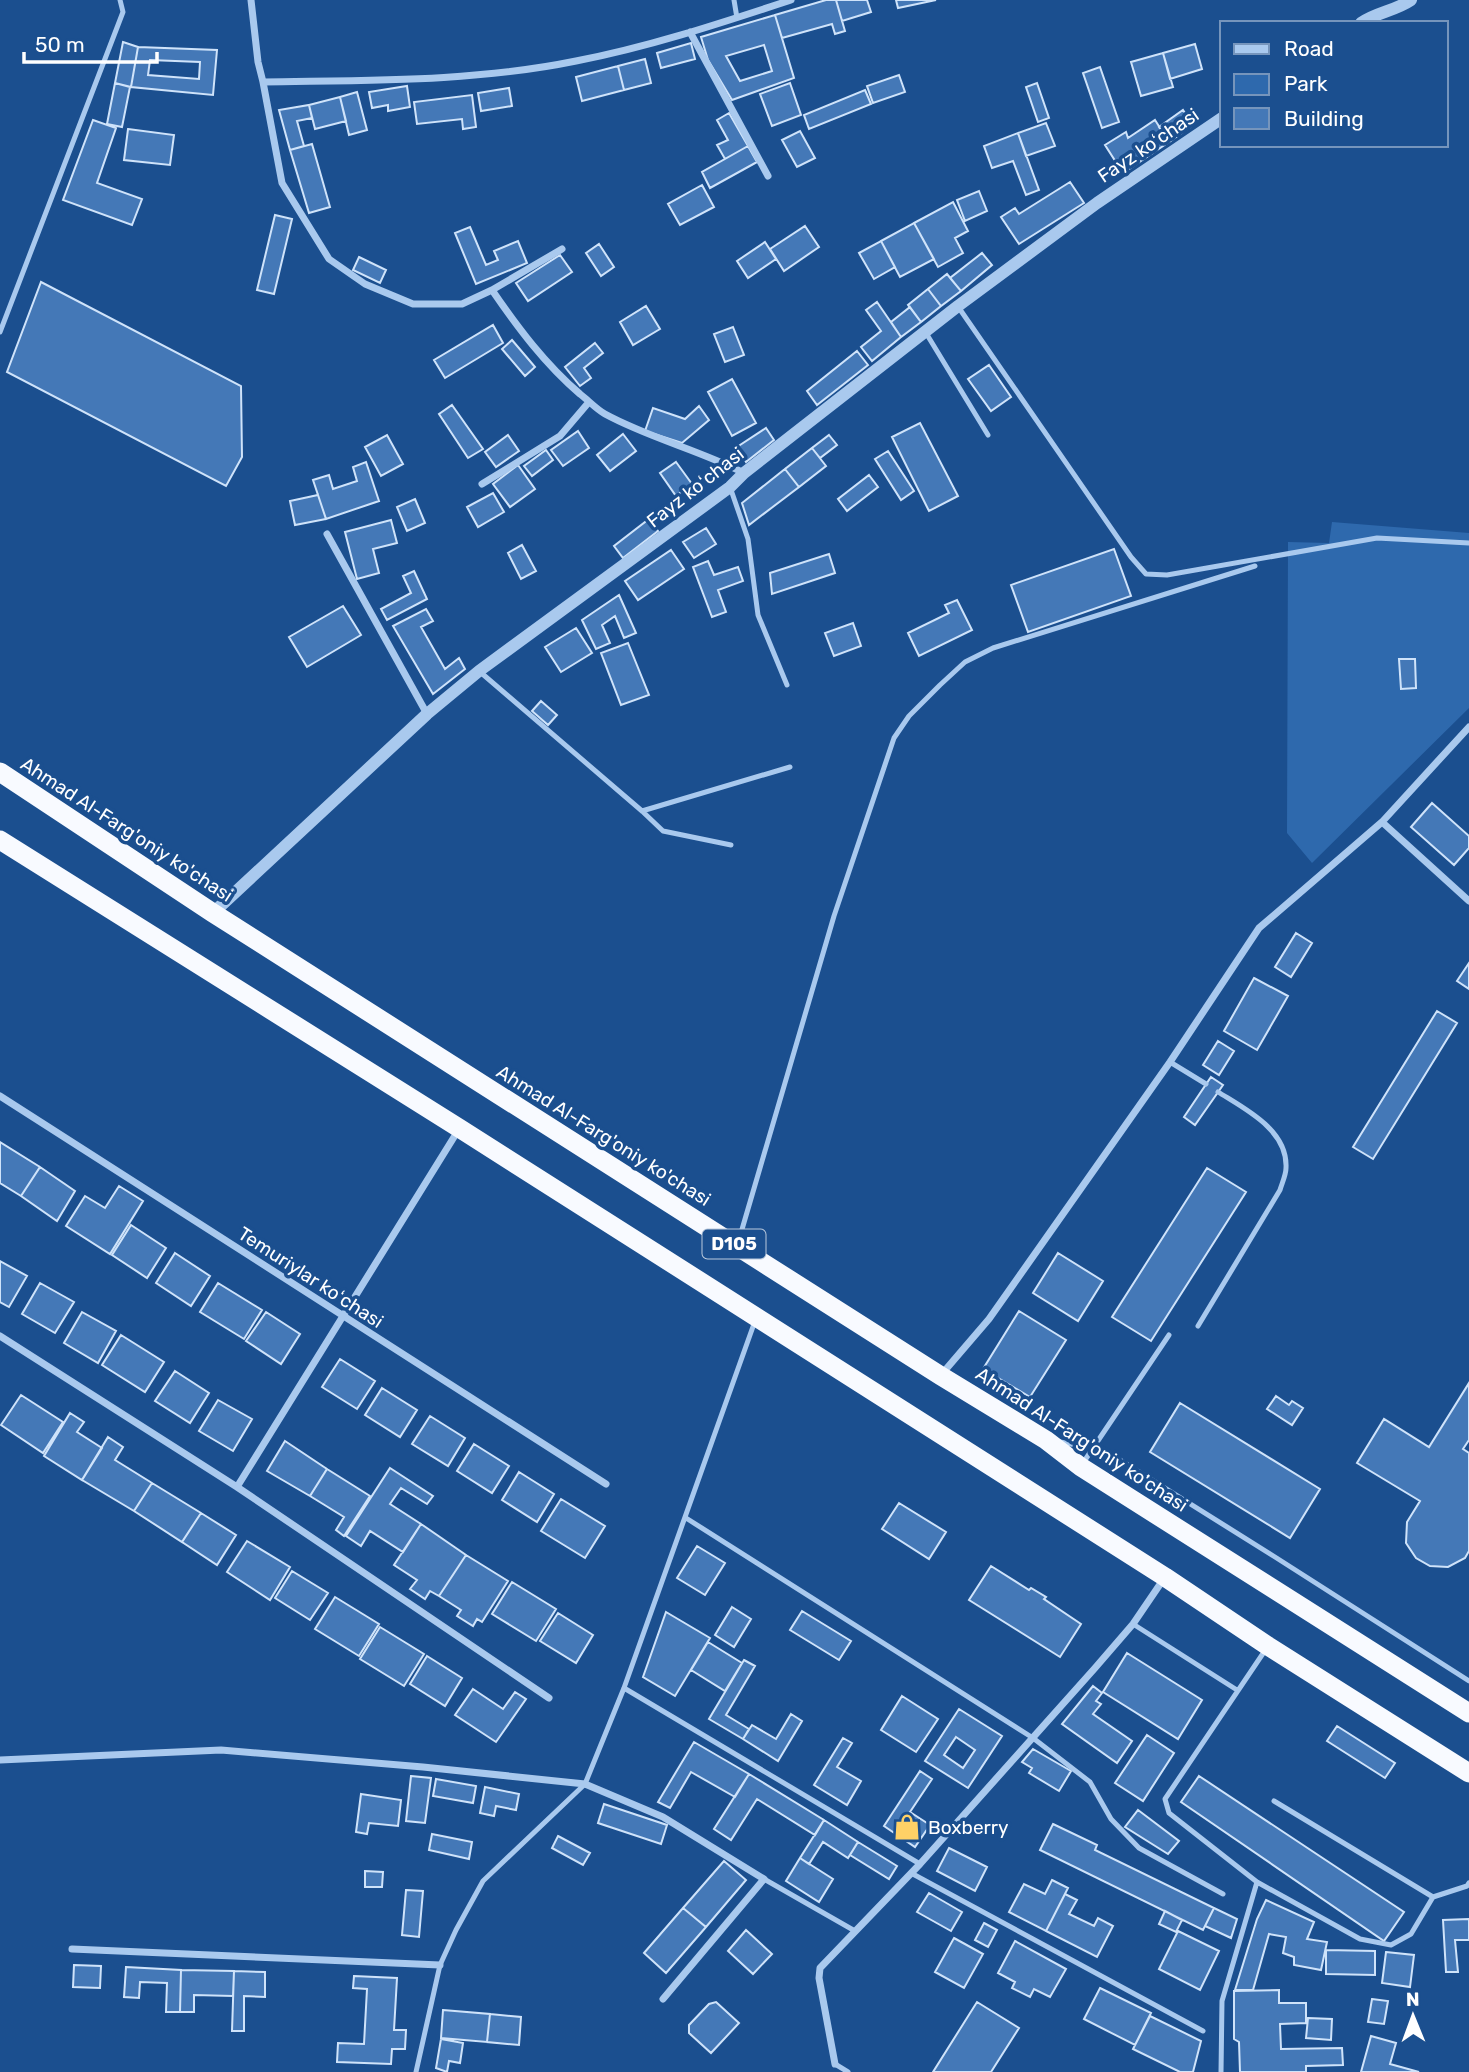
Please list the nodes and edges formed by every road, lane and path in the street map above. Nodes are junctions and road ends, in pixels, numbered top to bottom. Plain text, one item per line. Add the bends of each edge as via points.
1 (120, 0) edge
2 (251, 0) edge
3 (734, 0) edge
4 (791, 0) edge
5 (1388, 0) edge
6 (1406, 4) edge
7 (737, 18) junction
8 (1364, 21) edge
9 (691, 32) junction
10 (263, 82) junction
11 (1220, 119) edge
12 (768, 176) dead end
13 (562, 249) dead end
14 (492, 290) junction
15 (958, 306) junction
16 (0, 332) edge
17 (925, 332) junction
18 (589, 402) junction
19 (988, 435) dead end
20 (744, 473) junction
21 (482, 484) dead end
22 (730, 487) junction
23 (327, 534) dead end
24 (1469, 543) edge
25 (1255, 566) dead end
26 (479, 671) junction
27 (787, 685) dead end
28 (427, 714) junction
29 (1469, 727) edge
30 (790, 767) dead end
31 (0, 772) edge
32 (642, 811) junction
33 (1382, 822) junction
34 (0, 840) edge
35 (731, 845) dead end
36 (1469, 901) edge
37 (213, 913) junction
38 (1171, 1062) junction
39 (1206, 1084) dead end
40 (1218, 1092) dead end
41 (0, 1097) edge
42 (459, 1128) junction
43 (737, 1246) junction
44 (344, 1317) junction
45 (756, 1318) junction
46 (1198, 1326) dead end
47 (1169, 1335) dead end
48 (0, 1336) edge
49 (941, 1376) junction
50 (1046, 1440) junction
51 (1093, 1448) junction
52 (1082, 1466) junction
53 (606, 1484) dead end
54 (237, 1487) junction
55 (686, 1518) junction
56 (1165, 1577) junction
57 (1133, 1624) junction
58 (1268, 1646) junction
59 (1469, 1681) edge
60 (624, 1688) junction
61 (1237, 1690) junction
62 (549, 1698) dead end
63 (1469, 1713) edge
64 (1032, 1738) junction
65 (0, 1760) edge
66 (1469, 1773) edge
67 (585, 1784) junction
68 (1274, 1801) dead end
69 (920, 1864) junction
70 (911, 1873) junction
71 (764, 1879) junction
72 (1257, 1882) junction
73 (1469, 1883) edge
74 (1223, 1894) dead end
75 (1433, 1898) junction
76 (855, 1931) junction
77 (72, 1949) dead end
78 (440, 1965) junction
79 (663, 2000) dead end
80 (1203, 2031) dead end
81 (836, 2068) edge
82 (416, 2072) edge
83 (848, 2072) edge
84 (1221, 2072) edge

1 - 16 lane via 123,12
2 - 10 street
3 - 7 lane
4 - 7 street
5 - 6 street
6 - 8 street
7 - 9 street
9 - 10 street via 576,61 499,72
9 - 12 street
10 - 14 street via 282,183 328,259 365,284 413,304 463,303
11 - 15 street, Fayz koʻchasi
13 - 14 street
14 - 18 street via 524,336
15 - 17 street, Fayz koʻchasi
15 - 24 lane via 1146,574 1167,575 1377,538
17 - 19 lane
17 - 20 street, Fayz koʻchasi
18 - 20 street via 656,439
18 - 21 street via 560,436
20 - 22 street, Fayz koʻchasi
22 - 26 street, Fayz koʻchasi
22 - 27 lane via 748,539 758,615
23 - 28 street
25 - 43 lane via 993,648 965,662 909,716 894,738 834,916
26 - 28 street, Fayz koʻchasi
26 - 32 lane
28 - 37 street, Fayz koʻchasi
29 - 33 street
30 - 32 lane
31 - 37 highway, Ahmad Al-Farg'oniy ko'chasi / D105
32 - 35 lane via 663,831
33 - 36 street
33 - 38 street via 1259,928
34 - 42 highway, D105
37 - 43 highway, Ahmad Al-Farg'oniy ko'chasi / D105
38 - 39 lane
38 - 49 street via 989,1319
40 - 46 lane via 1256,1115 1275,1135 1286,1169 1280,1189
41 - 44 street, Temuriylar koʻchasi
42 - 44 street
42 - 45 highway, D105
43 - 49 highway, Ahmad Al-Farg'oniy ko'chasi / D105
44 - 53 street, Temuriylar koʻchasi
44 - 54 street
45 - 55 lane
45 - 56 highway, D105
47 - 51 lane
48 - 54 street
49 - 50 highway, Ahmad Al-Farg'oniy ko'chasi / D105
50 - 51 lane
50 - 52 highway, Ahmad Al-Farg'oniy ko'chasi / D105
51 - 52 lane
51 - 59 lane via 1275,1556
52 - 63 highway, Ahmad Al-Farg'oniy ko'chasi / D105
54 - 62 street
55 - 60 lane
55 - 64 lane
56 - 57 street
56 - 58 highway, D105
57 - 61 lane
57 - 64 street
58 - 61 lane
58 - 66 highway, D105
60 - 67 lane
60 - 69 lane
61 - 72 lane via 1165,1799 1169,1813
64 - 69 street
64 - 74 lane via 1090,1782 1111,1819 1139,1849
65 - 67 street via 221,1750
67 - 71 street via 663,1817
67 - 78 lane via 483,1881
68 - 75 lane
69 - 70 street
70 - 76 street
70 - 80 lane
71 - 76 lane
71 - 79 street
72 - 75 lane via 1360,1939 1391,1945 1411,1934
72 - 84 lane via 1222,2001
73 - 75 lane
76 - 81 street via 820,1968
77 - 78 street
78 - 82 lane
81 - 83 lane

